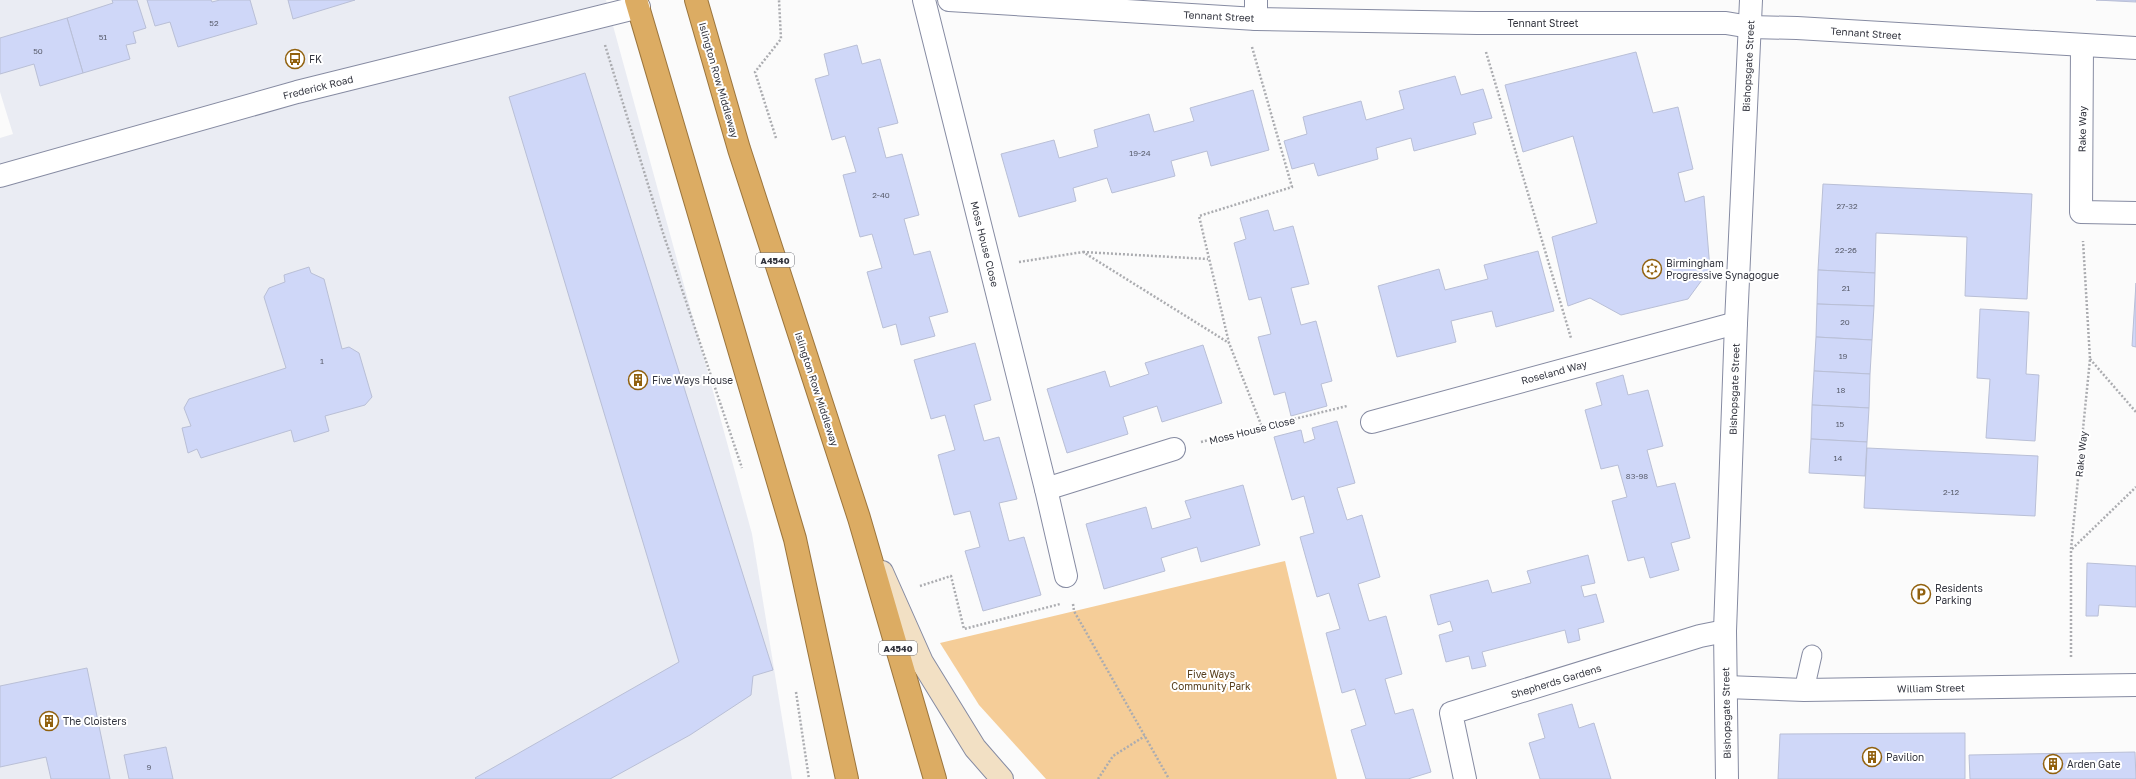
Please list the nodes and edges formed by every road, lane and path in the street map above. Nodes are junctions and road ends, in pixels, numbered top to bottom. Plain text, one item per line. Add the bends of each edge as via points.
1 (696, 0) edge
2 (779, 0) edge
3 (924, 0) edge
4 (949, 0) edge
5 (1751, 0) edge
6 (637, 4) edge
7 (1252, 12) edge
8 (597, 18) junction
9 (1477, 23) junction
10 (1750, 27) junction
11 (2082, 46) junction
12 (2136, 48) edge
13 (776, 138) dead end
14 (0, 176) edge
15 (2081, 212) junction
16 (2136, 213) edge
17 (1083, 252) junction
18 (1208, 259) junction
19 (991, 266) junction
20 (1736, 323) junction
21 (1229, 343) junction
22 (2090, 359) junction
23 (1579, 365) junction
24 (1352, 405) dead end
25 (2136, 412) edge
26 (1372, 422) dead end
27 (1262, 427) junction
28 (1174, 449) joint
29 (744, 475) dead end
30 (2136, 487) edge
31 (1046, 489) junction
32 (859, 518) junction
33 (2071, 550) junction
34 (1066, 576) joint
35 (917, 587) dead end
36 (1072, 601) junction
37 (1725, 631) junction
38 (1812, 655) dead end
39 (795, 684) dead end
40 (2071, 686) junction
41 (2136, 686) edge
42 (1726, 687) junction
43 (1804, 690) junction
44 (1145, 736) junction
45 (809, 779) edge
46 (847, 779) edge
47 (935, 779) edge
48 (1002, 779) edge
49 (1098, 779) edge
50 (1170, 779) edge
51 (1465, 779) edge
52 (1727, 779) edge

1 - 32 highway, Islington Row Middleway / A4540 via 739,149
2 - 13 path via 781,39 755,72
3 - 19 street, Moss House Close
4 - 7 street, Tennant Street
5 - 10 street, Bishopsgate Street
6 - 8 street, Frederick Road
6 - 46 highway via 795,539
7 - 9 street, Tennant Street
7 - 18 path via 1292,187 1199,216
8 - 14 street, Frederick Road via 297,92
8 - 29 path via 664,233
9 - 10 street, Tennant Street via 1726,23
9 - 23 path
10 - 11 street, Tennant Street
10 - 20 street, Bishopsgate Street
11 - 12 street, Tennant Street
11 - 15 street, Rake Way
15 - 16 street
15 - 22 path, Rake Way
17 - 18 path
17 - 19 path
17 - 21 path
18 - 21 path
19 - 31 street, Moss House Close
20 - 23 street, Roseland Way
20 - 37 street, Bishopsgate Street
21 - 27 path
22 - 25 path
22 - 33 path, Rake Way
23 - 26 street, Roseland Way
24 - 27 path, Moss House Close
27 - 28 path, Moss House Close
28 - 31 street
30 - 33 path
31 - 34 street, Moss House Close
32 - 47 highway, Islington Row Middleway / A4540
32 - 48 main road via 922,662 975,748
33 - 40 path, Rake Way
34 - 36 path
35 - 36 path via 951,576 964,629
36 - 44 path via 1074,611
37 - 42 street, Bishopsgate Street
37 - 51 street, Shepherds Gardens via 1700,636 1451,713
38 - 43 lane
39 - 45 path
40 - 41 street, William Street
40 - 43 street, William Street
42 - 43 street, William Street
42 - 52 street, Bishopsgate Street
44 - 49 path via 1113,756
44 - 50 path

